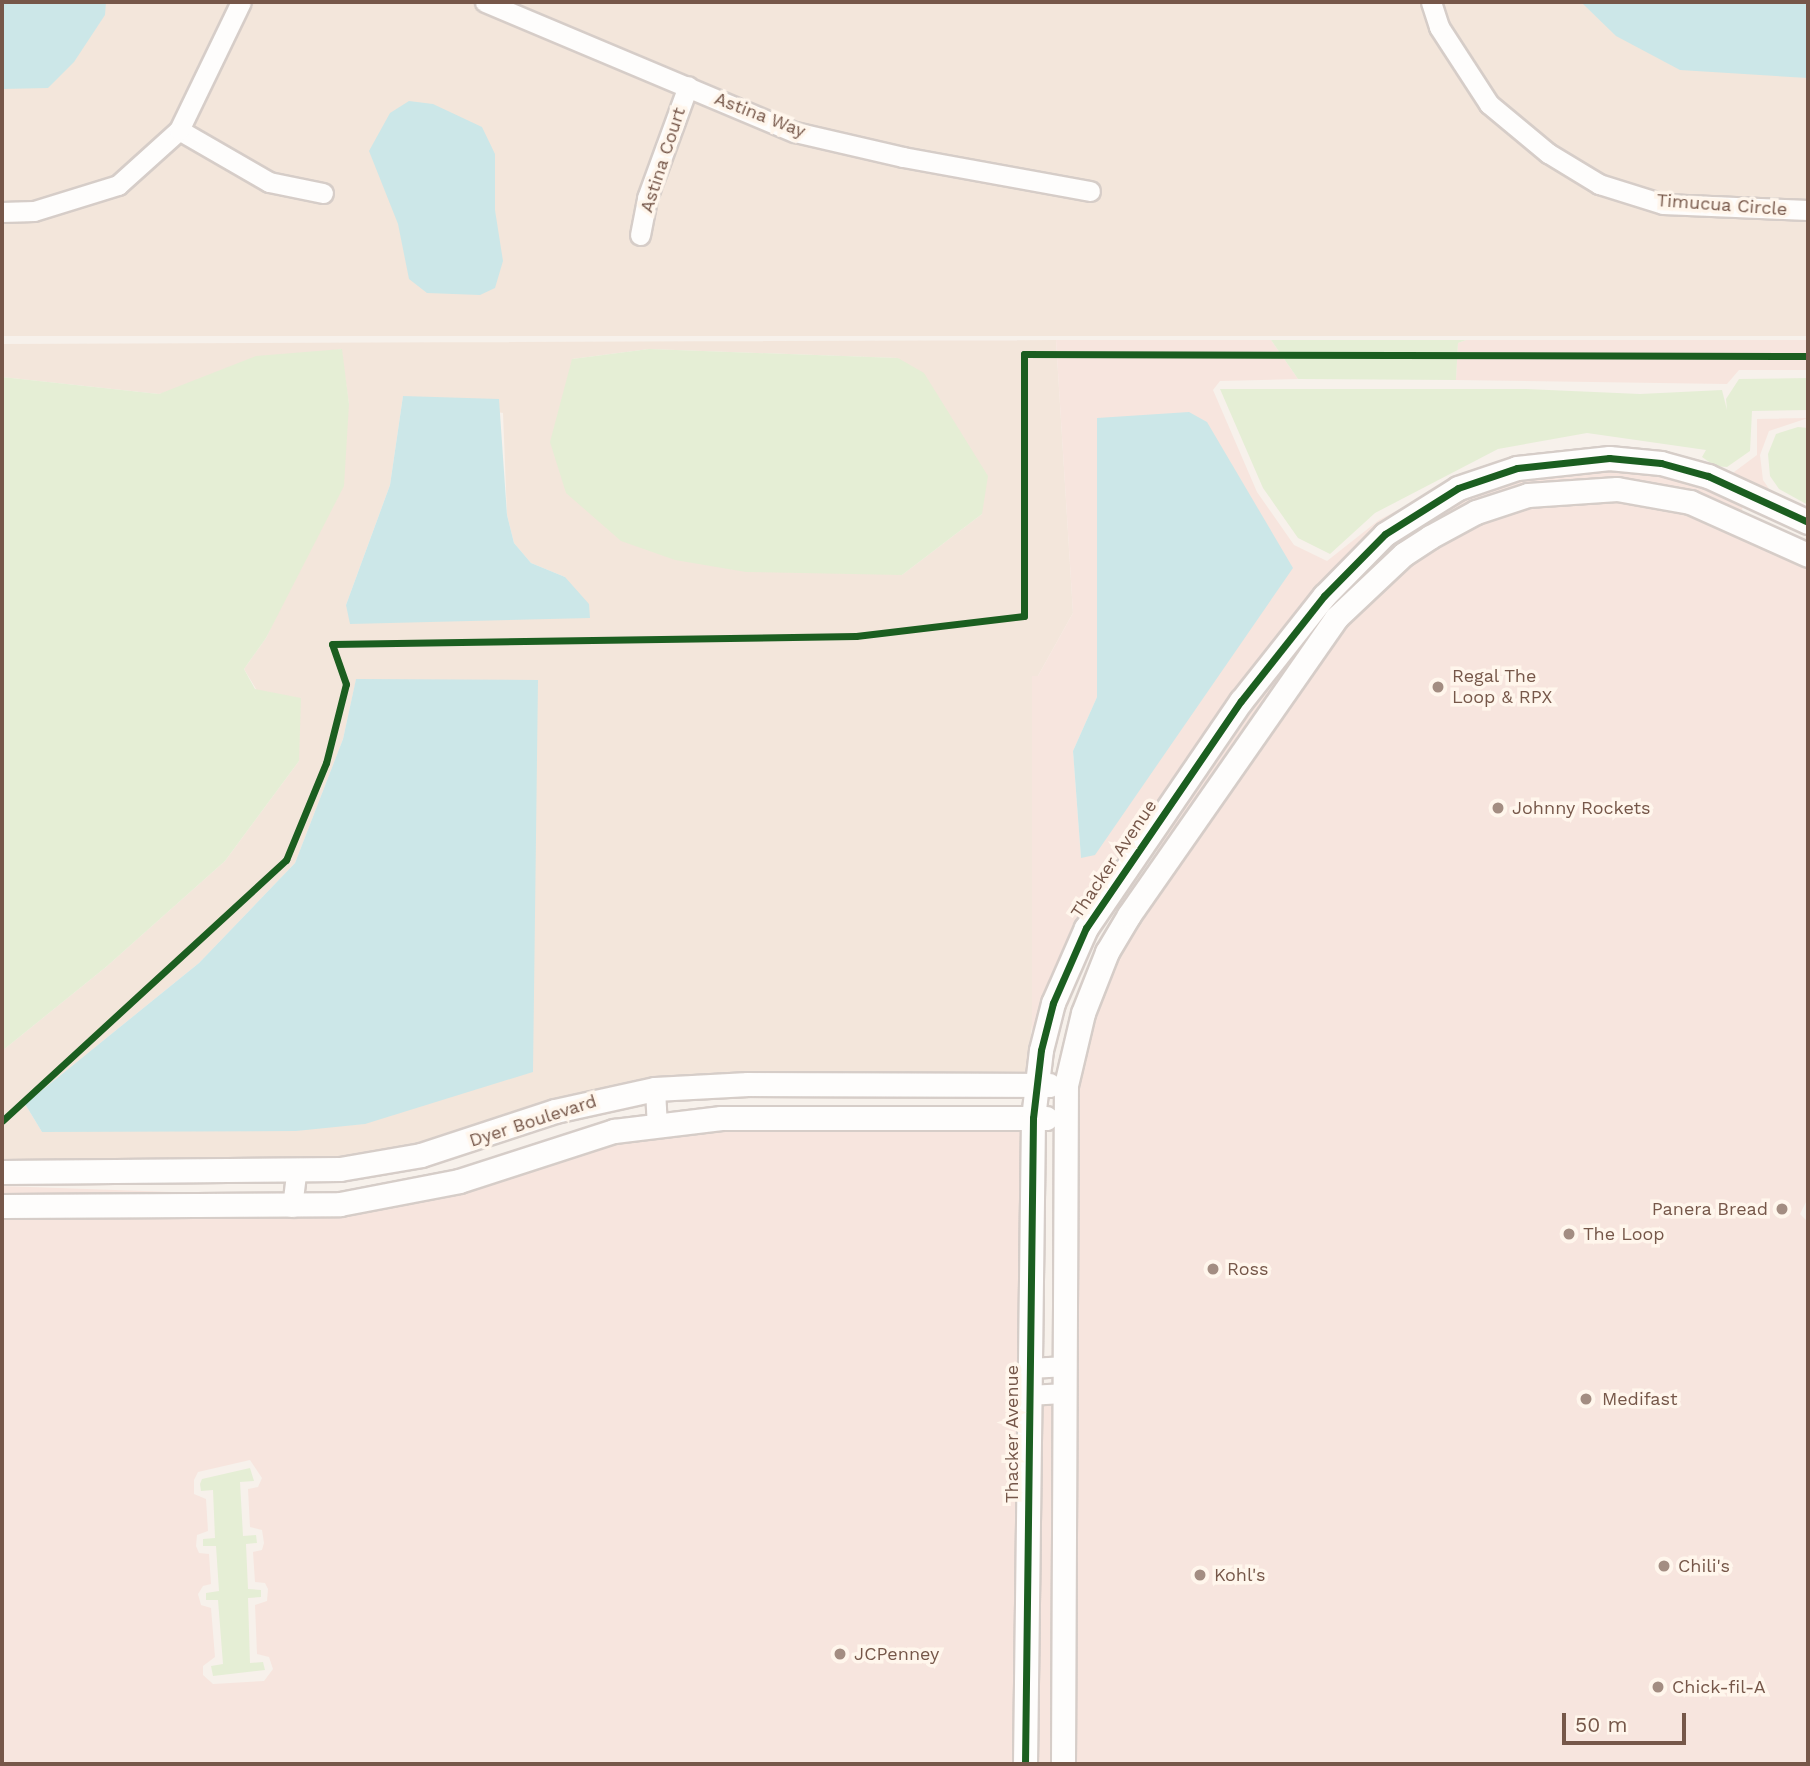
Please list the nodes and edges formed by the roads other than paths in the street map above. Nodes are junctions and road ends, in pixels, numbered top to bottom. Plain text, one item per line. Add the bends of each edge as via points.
1 (241, 2) edge
2 (485, 2) edge
3 (1432, 2) edge
4 (688, 86) junction
5 (179, 130) junction
6 (1090, 191) dead end
7 (323, 193) dead end
8 (1808, 210) edge
9 (2, 212) edge
10 (639, 234) dead end
11 (1753, 494) junction
12 (1808, 522) edge
13 (1749, 525) junction
14 (1808, 555) edge
15 (1137, 850) junction
16 (1163, 867) junction
17 (1036, 1084) junction
18 (1066, 1085) junction
19 (655, 1089) junction
20 (1032, 1118) junction
21 (1063, 1119) junction
22 (657, 1124) junction
23 (2, 1172) edge
24 (296, 1172) junction
25 (2, 1206) edge
26 (292, 1207) junction
27 (1063, 1366) junction
28 (1028, 1368) junction
29 (1063, 1393) junction
30 (1027, 1395) junction
31 (1025, 1764) edge
32 (1063, 1764) edge

1 - 5 street
2 - 4 street, Astina Way
3 - 8 street, Timucua Circle via 1439,27 1489,104 1548,153 1599,184 1663,204
4 - 6 street, Astina Way via 795,132
4 - 10 street, Astina Court via 647,198
5 - 7 street via 269,182
5 - 9 street via 118,185 34,211
11 - 12 street, Thacker Avenue
11 - 13 street
11 - 15 street, Thacker Avenue via 1661,463 1609,458 1517,468 1438,500 1385,534 1324,596 1241,701
13 - 14 street
13 - 16 street via 1690,502 1651,494 1570,489 1528,495 1476,512 1430,537 1404,554 1336,618
15 - 16 street
15 - 17 street, Thacker Avenue via 1086,928 1053,1003
16 - 18 street via 1107,951 1083,1013
17 - 18 street, Dyer Boulevard
17 - 19 street, Dyer Boulevard via 748,1084
17 - 20 street, Thacker Avenue
18 - 21 street
19 - 22 street
19 - 24 street, Dyer Boulevard via 555,1111 421,1155
20 - 21 street, Dyer Boulevard
20 - 22 street, Dyer Boulevard via 721,1118
20 - 28 street, Thacker Avenue
21 - 27 street
22 - 26 street, Dyer Boulevard via 566,1143 416,1191
23 - 24 street, Dyer Boulevard
24 - 26 street
25 - 26 street, Dyer Boulevard
27 - 28 street
27 - 29 street
28 - 30 street, Thacker Avenue
29 - 30 street
29 - 32 street
30 - 31 street, Thacker Avenue

